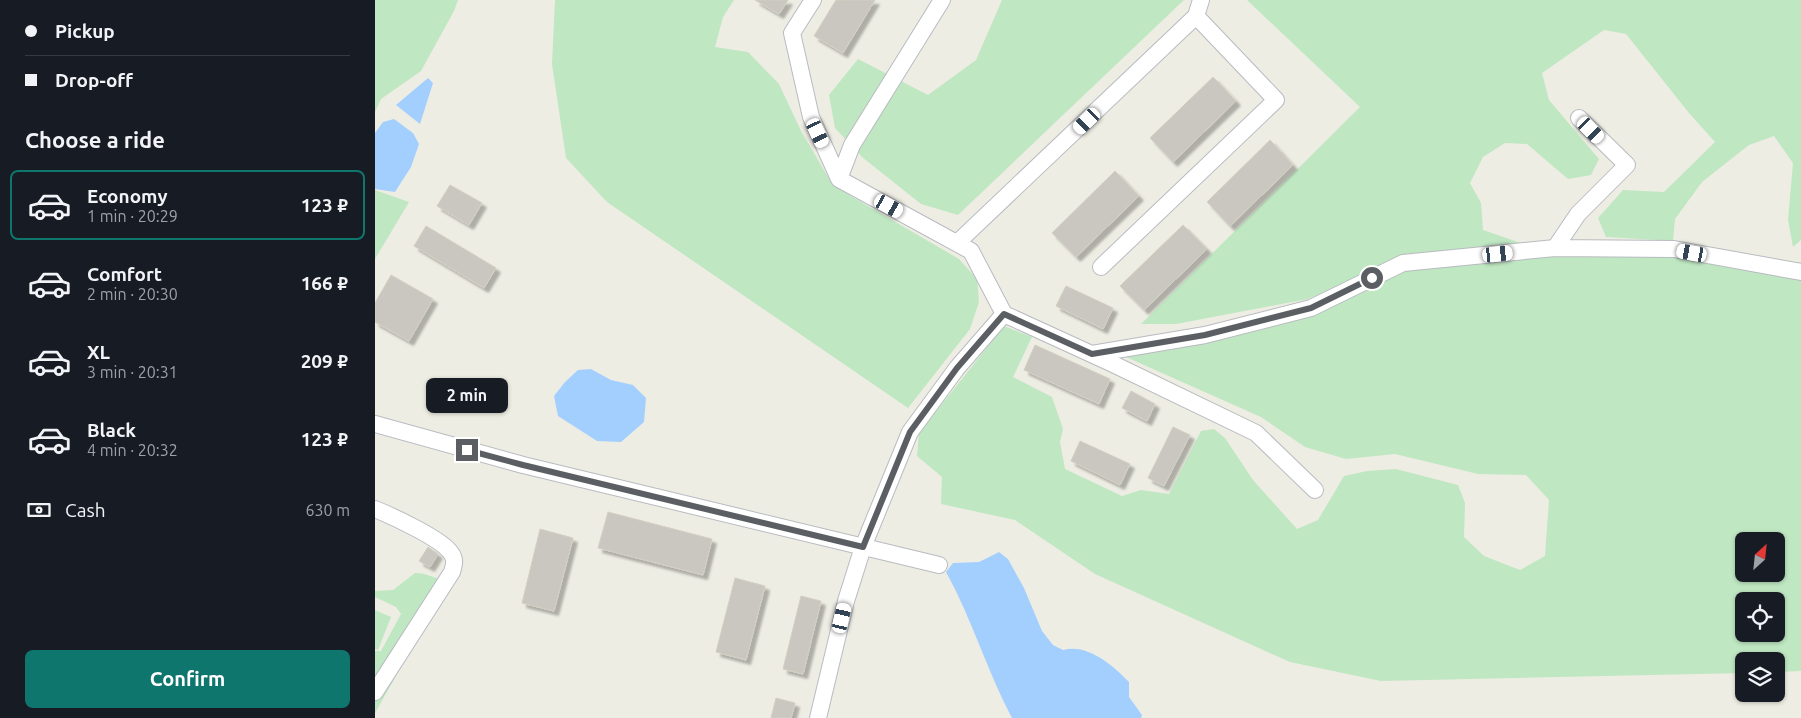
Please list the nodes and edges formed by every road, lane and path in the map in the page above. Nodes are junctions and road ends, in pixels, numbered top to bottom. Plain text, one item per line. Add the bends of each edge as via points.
1 (813, 0) edge
2 (942, 0) edge
3 (1201, 0) edge
4 (1196, 16) junction
5 (1579, 118) dead end
6 (839, 179) junction
7 (957, 243) junction
8 (1555, 248) junction
9 (1101, 267) dead end
10 (1801, 272) edge
11 (1004, 314) junction
12 (1092, 354) junction
13 (375, 424) edge
14 (1315, 490) dead end
15 (375, 509) edge
16 (863, 547) junction
17 (939, 565) dead end
18 (375, 692) edge
19 (819, 718) edge

1 - 6 lane via 792,33 811,117
2 - 6 lane via 852,145
3 - 4 lane
4 - 7 lane
4 - 9 lane via 1276,100
5 - 8 lane via 1627,165 1578,214
6 - 7 lane
7 - 11 lane via 971,251
8 - 10 lane via 1674,250
8 - 12 lane via 1403,263 1311,308 1205,335
11 - 12 lane
11 - 16 lane via 957,368 910,432
12 - 14 lane via 1256,433
13 - 16 lane via 523,465
15 - 18 lane via 444,546 452,553 455,562 452,572
16 - 17 lane
16 - 19 lane via 846,601

